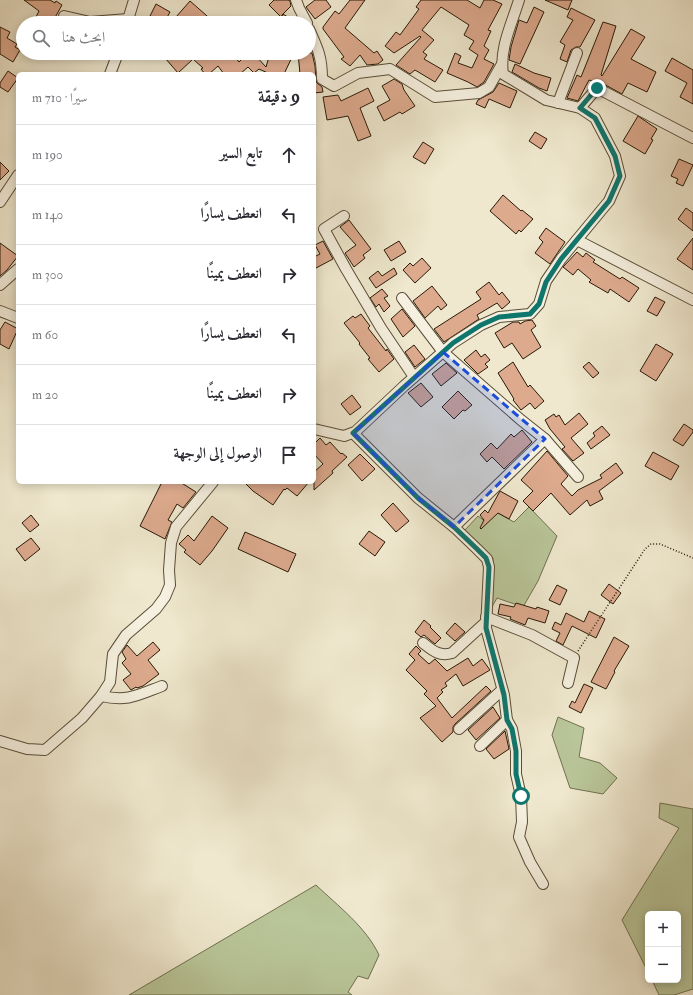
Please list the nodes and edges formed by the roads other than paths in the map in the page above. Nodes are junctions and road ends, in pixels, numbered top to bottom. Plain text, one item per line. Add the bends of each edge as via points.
1 (134, 0) edge
2 (296, 0) edge
3 (519, 0) edge
4 (129, 16) edge
5 (303, 16) edge
6 (316, 45) edge
7 (577, 53) dead end
8 (115, 60) edge
9 (502, 64) junction
10 (111, 72) edge
11 (558, 103) junction
12 (580, 108) junction
13 (693, 138) edge
14 (16, 178) edge
15 (0, 202) edge
16 (344, 216) dead end
17 (577, 240) junction
18 (16, 271) edge
19 (0, 285) edge
20 (402, 298) dead end
21 (693, 300) edge
22 (0, 311) edge
23 (16, 317) edge
24 (443, 352) junction
25 (414, 378) junction
26 (316, 429) edge
27 (353, 433) junction
28 (545, 439) junction
29 (578, 477) dead end
30 (211, 484) edge
31 (454, 527) junction
32 (486, 620) junction
33 (423, 642) dead end
34 (568, 683) dead end
35 (162, 686) dead end
36 (502, 690) junction
37 (100, 696) junction
38 (507, 720) junction
39 (459, 729) dead end
40 (0, 741) edge
41 (480, 746) dead end
42 (543, 884) dead end

1 - 4 street
2 - 5 street
3 - 9 street via 504,48
6 - 9 street via 322,63 322,79 334,86 358,73 390,69 435,97 479,93 489,87
7 - 11 street
8 - 10 street
9 - 11 street via 503,74 546,100
11 - 12 street
12 - 13 street via 597,88
12 - 17 street via 595,118 615,156 620,176 609,201
14 - 15 street
16 - 25 street via 324,228 381,328
17 - 21 street
17 - 24 street via 546,282 539,304 530,314 499,317 481,325
18 - 19 street
20 - 24 street
22 - 23 street
24 - 25 street
24 - 28 street
25 - 27 street
26 - 27 street via 344,436
27 - 31 street via 418,498
28 - 29 street
28 - 31 street
30 - 37 street via 176,527 171,544 170,585 165,597 156,609 126,635 113,654 110,682
31 - 32 street via 486,558 489,567
32 - 33 street via 447,655 436,653
32 - 34 street via 532,635 574,658
32 - 36 street
35 - 37 street via 132,698 115,700
36 - 38 street
36 - 39 street
37 - 40 street via 82,718 45,750 27,750
38 - 41 street
38 - 42 street via 512,729 516,751 516,774 521,796 522,822 519,837

